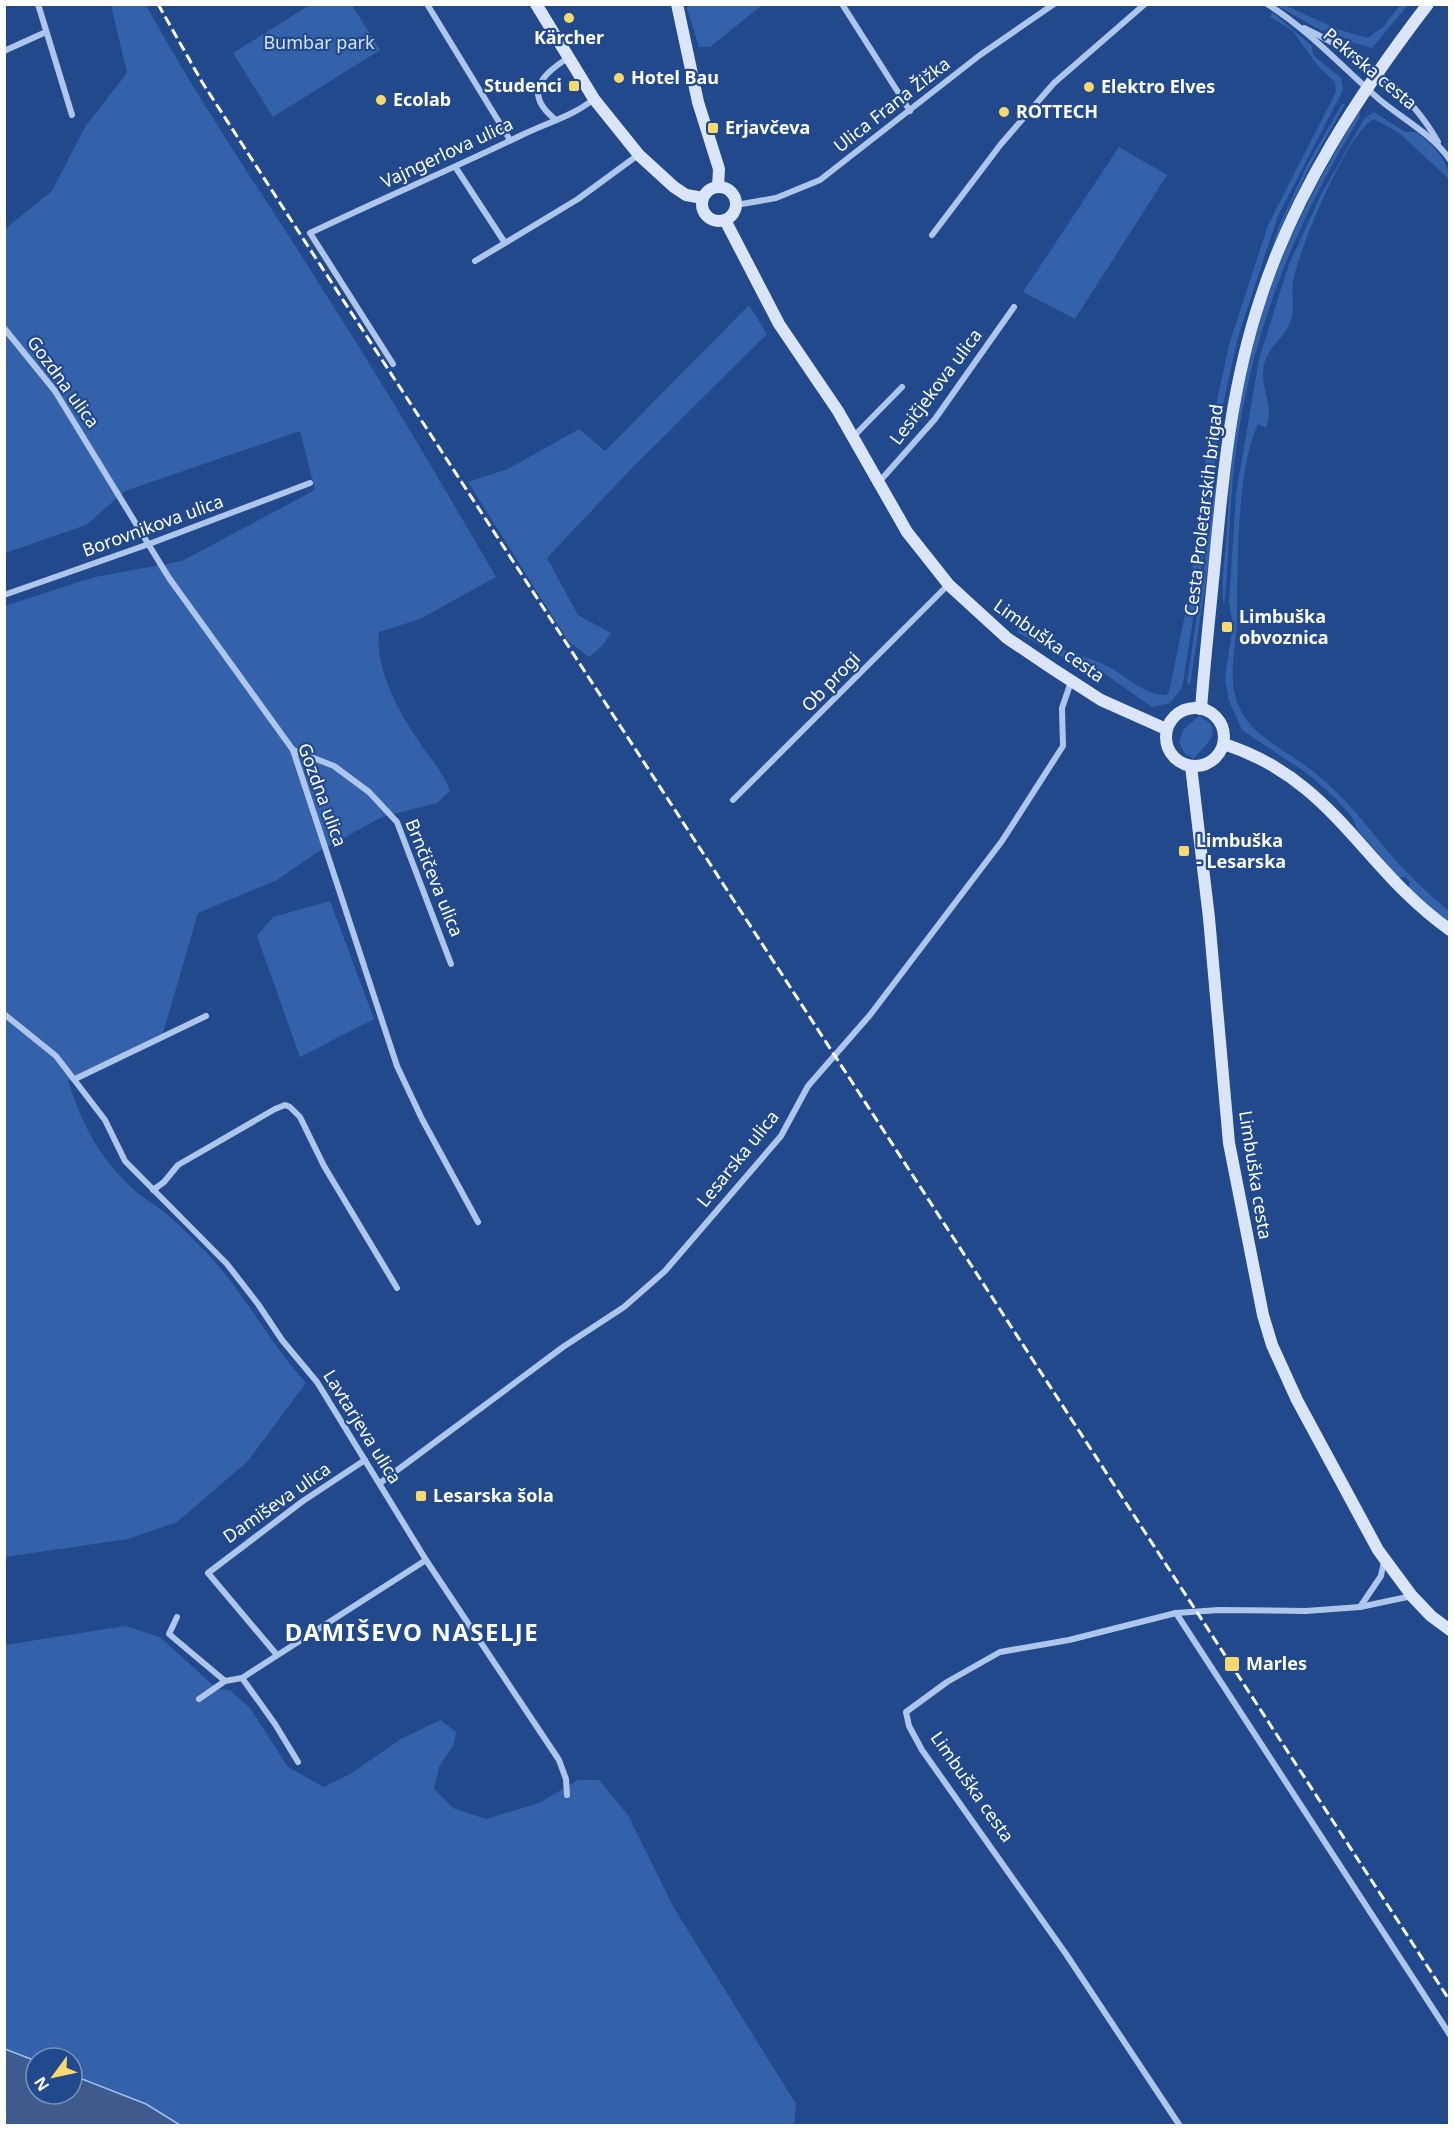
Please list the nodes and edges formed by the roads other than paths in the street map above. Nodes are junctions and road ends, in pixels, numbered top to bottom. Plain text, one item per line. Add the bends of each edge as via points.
1 (38, 4) edge
2 (427, 4) edge
3 (536, 4) edge
4 (677, 4) edge
5 (843, 4) edge
6 (1054, 4) edge
7 (1145, 4) edge
8 (1267, 4) edge
9 (1428, 4) edge
10 (1301, 27) junction
11 (46, 32) junction
12 (4, 51) edge
13 (568, 58) junction
14 (1377, 72) junction
15 (1366, 87) junction
16 (594, 99) junction
17 (910, 111) junction
18 (72, 115) dead end
19 (556, 120) junction
20 (510, 140) junction
21 (1438, 144) junction
22 (639, 155) junction
23 (1449, 160) edge
24 (456, 168) junction
25 (718, 187) junction
26 (703, 198) junction
27 (736, 205) junction
28 (725, 220) junction
29 (932, 235) dead end
30 (505, 243) junction
31 (475, 261) dead end
32 (1014, 307) dead end
33 (4, 328) edge
34 (393, 364) dead end
35 (902, 387) dead end
36 (853, 437) junction
37 (879, 482) junction
38 (310, 483) dead end
39 (149, 544) junction
40 (949, 585) junction
41 (4, 595) edge
42 (1072, 679) junction
43 (1201, 709) junction
44 (1166, 729) junction
45 (1224, 744) junction
46 (293, 750) junction
47 (1191, 766) junction
48 (734, 800) dead end
49 (1449, 930) edge
50 (451, 964) dead end
51 (4, 1014) edge
52 (206, 1016) dead end
53 (75, 1079) junction
54 (153, 1190) junction
55 (478, 1222) dead end
56 (397, 1288) dead end
57 (365, 1460) junction
58 (380, 1483) junction
59 (426, 1560) junction
60 (1384, 1560) junction
61 (1412, 1596) junction
62 (1360, 1607) junction
63 (1176, 1613) junction
64 (177, 1617) dead end
65 (1449, 1630) edge
66 (277, 1655) junction
67 (242, 1678) junction
68 (225, 1681) junction
69 (199, 1699) dead end
70 (298, 1762) dead end
71 (567, 1795) dead end
72 (1449, 2035) edge
73 (1180, 2126) edge

1 - 11 street
2 - 20 street
3 - 13 main road
4 - 25 main road via 698,102 719,169
5 - 17 street
6 - 17 street, Ulica Frana Žižka via 980,55
7 - 29 street via 1054,83 1001,144
8 - 10 street, Pekrska cesta
9 - 14 main road, Cesta Proletarskih brigad
10 - 14 street
10 - 15 street, Pekrska cesta
11 - 12 street
11 - 18 street
13 - 16 main road
13 - 19 street via 540,82 536,93 543,110
14 - 15 main road, Cesta Proletarskih brigad
14 - 21 street via 1428,125
15 - 21 street, Pekrska cesta
15 - 43 main road, Cesta Proletarskih brigad via 1320,163 1289,228 1260,299 1245,354 1225,455
16 - 19 street, Vajngerlova ulica via 571,116
16 - 22 main road
17 - 27 street, Ulica Frana Žižka via 820,180 776,198
19 - 20 street, Vajngerlova ulica
20 - 24 street, Vajngerlova ulica
21 - 23 street, Pekrska cesta
22 - 26 main road via 674,187 686,195
22 - 30 street via 578,199
24 - 30 street
24 - 34 street, Vajngerlova ulica via 310,233
25 - 26 main road
25 - 27 main road via 731,192
26 - 28 main road via 702,208 708,218
27 - 28 main road via 735,212
28 - 36 main road, Limbuška cesta via 774,316
30 - 31 street
32 - 37 street, Lesičjekova ulica via 935,419
33 - 39 street, Gozdna ulica via 55,390
35 - 36 street
36 - 37 main road, Limbuška cesta
37 - 40 main road, Limbuška cesta via 908,532
38 - 39 street, Borovnikova ulica
39 - 41 street, Borovnikova ulica
39 - 46 street, Gozdna ulica via 169,578
40 - 42 main road, Limbuška cesta via 1007,638
40 - 48 street, Ob progi
42 - 44 main road, Limbuška cesta via 1101,700
42 - 58 street, Lesarska ulica via 1062,708 1063,746 1002,841 870,1015 808,1086 781,1136 665,1271 624,1306
43 - 44 main road via 1184,710
43 - 45 main road via 1220,722
44 - 47 main road via 1170,753
45 - 47 main road via 1208,764
45 - 49 main road via 1272,764 1306,787 1398,885
46 - 50 street, Brnčičeva ulica via 333,766 369,792 397,822
46 - 55 street, Gozdna ulica via 397,1066
47 - 60 main road, Limbuška cesta via 1229,1143 1255,1286 1283,1371
51 - 53 street, Lavtarjeva ulica via 56,1056
52 - 53 street
53 - 54 street, Lavtarjeva ulica via 105,1120 125,1161
54 - 56 street via 178,1165 275,1109 290,1107 300,1117 324,1166
54 - 57 street, Lavtarjeva ulica via 227,1264 317,1382
57 - 58 street, Lavtarjeva ulica
57 - 66 street, Damiševa ulica via 208,1573
58 - 59 street, Lavtarjeva ulica
59 - 66 street
59 - 71 street, Lavtarjeva ulica via 559,1760
60 - 61 main road, Limbuška cesta
60 - 62 street via 1381,1576
61 - 62 street, Limbuška cesta
61 - 65 main road, Limbuška cesta
62 - 63 street, Limbuška cesta
63 - 72 street
63 - 73 street, Limbuška cesta via 1070,1640 1000,1652 947,1682 906,1712 922,1750 1066,1954
64 - 68 street via 169,1634
66 - 67 street
67 - 68 street
67 - 70 street
68 - 69 street

